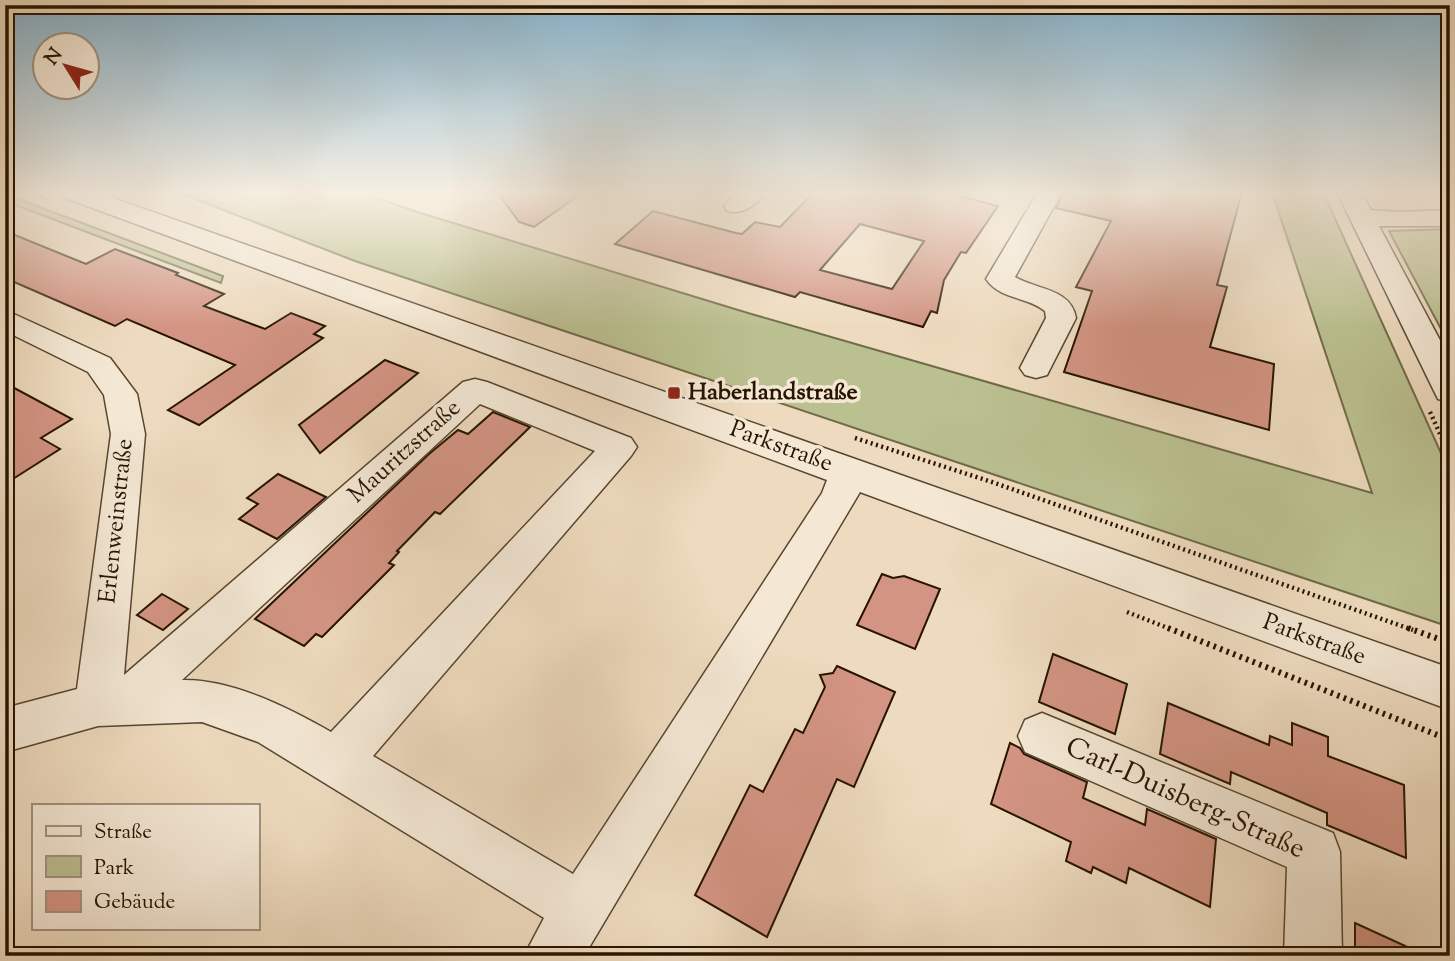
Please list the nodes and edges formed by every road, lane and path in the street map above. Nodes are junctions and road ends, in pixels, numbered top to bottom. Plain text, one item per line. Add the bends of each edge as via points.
1 (197, 237) edge
2 (1025, 237) edge
3 (1375, 237) edge
4 (5, 319) edge
5 (1436, 337) edge
6 (1036, 368) dead end
7 (1450, 391) edge
8 (849, 471) junction
9 (1450, 689) edge
10 (111, 704) junction
11 (5, 730) edge
12 (1042, 736) dead end
13 (337, 761) junction
14 (580, 909) junction
15 (552, 956) edge
16 (1312, 956) edge

1 - 8 street, Parkstraße
2 - 6 street via 1000,279 1050,301 1060,310 1061,318
3 - 5 street
4 - 10 street, Erlenweinstraße via 99,365 120,394 128,433
5 - 7 street
8 - 9 street, Parkstraße
8 - 14 street via 839,497
10 - 11 street, Mauritzstraße
10 - 13 street, Mauritzstraße via 202,701 272,724
10 - 13 street, Mauritzstraße via 475,390 619,447
12 - 16 street, Carl-Duisberg-Straße via 1314,852
13 - 14 street, Mauritzstraße
14 - 15 street

